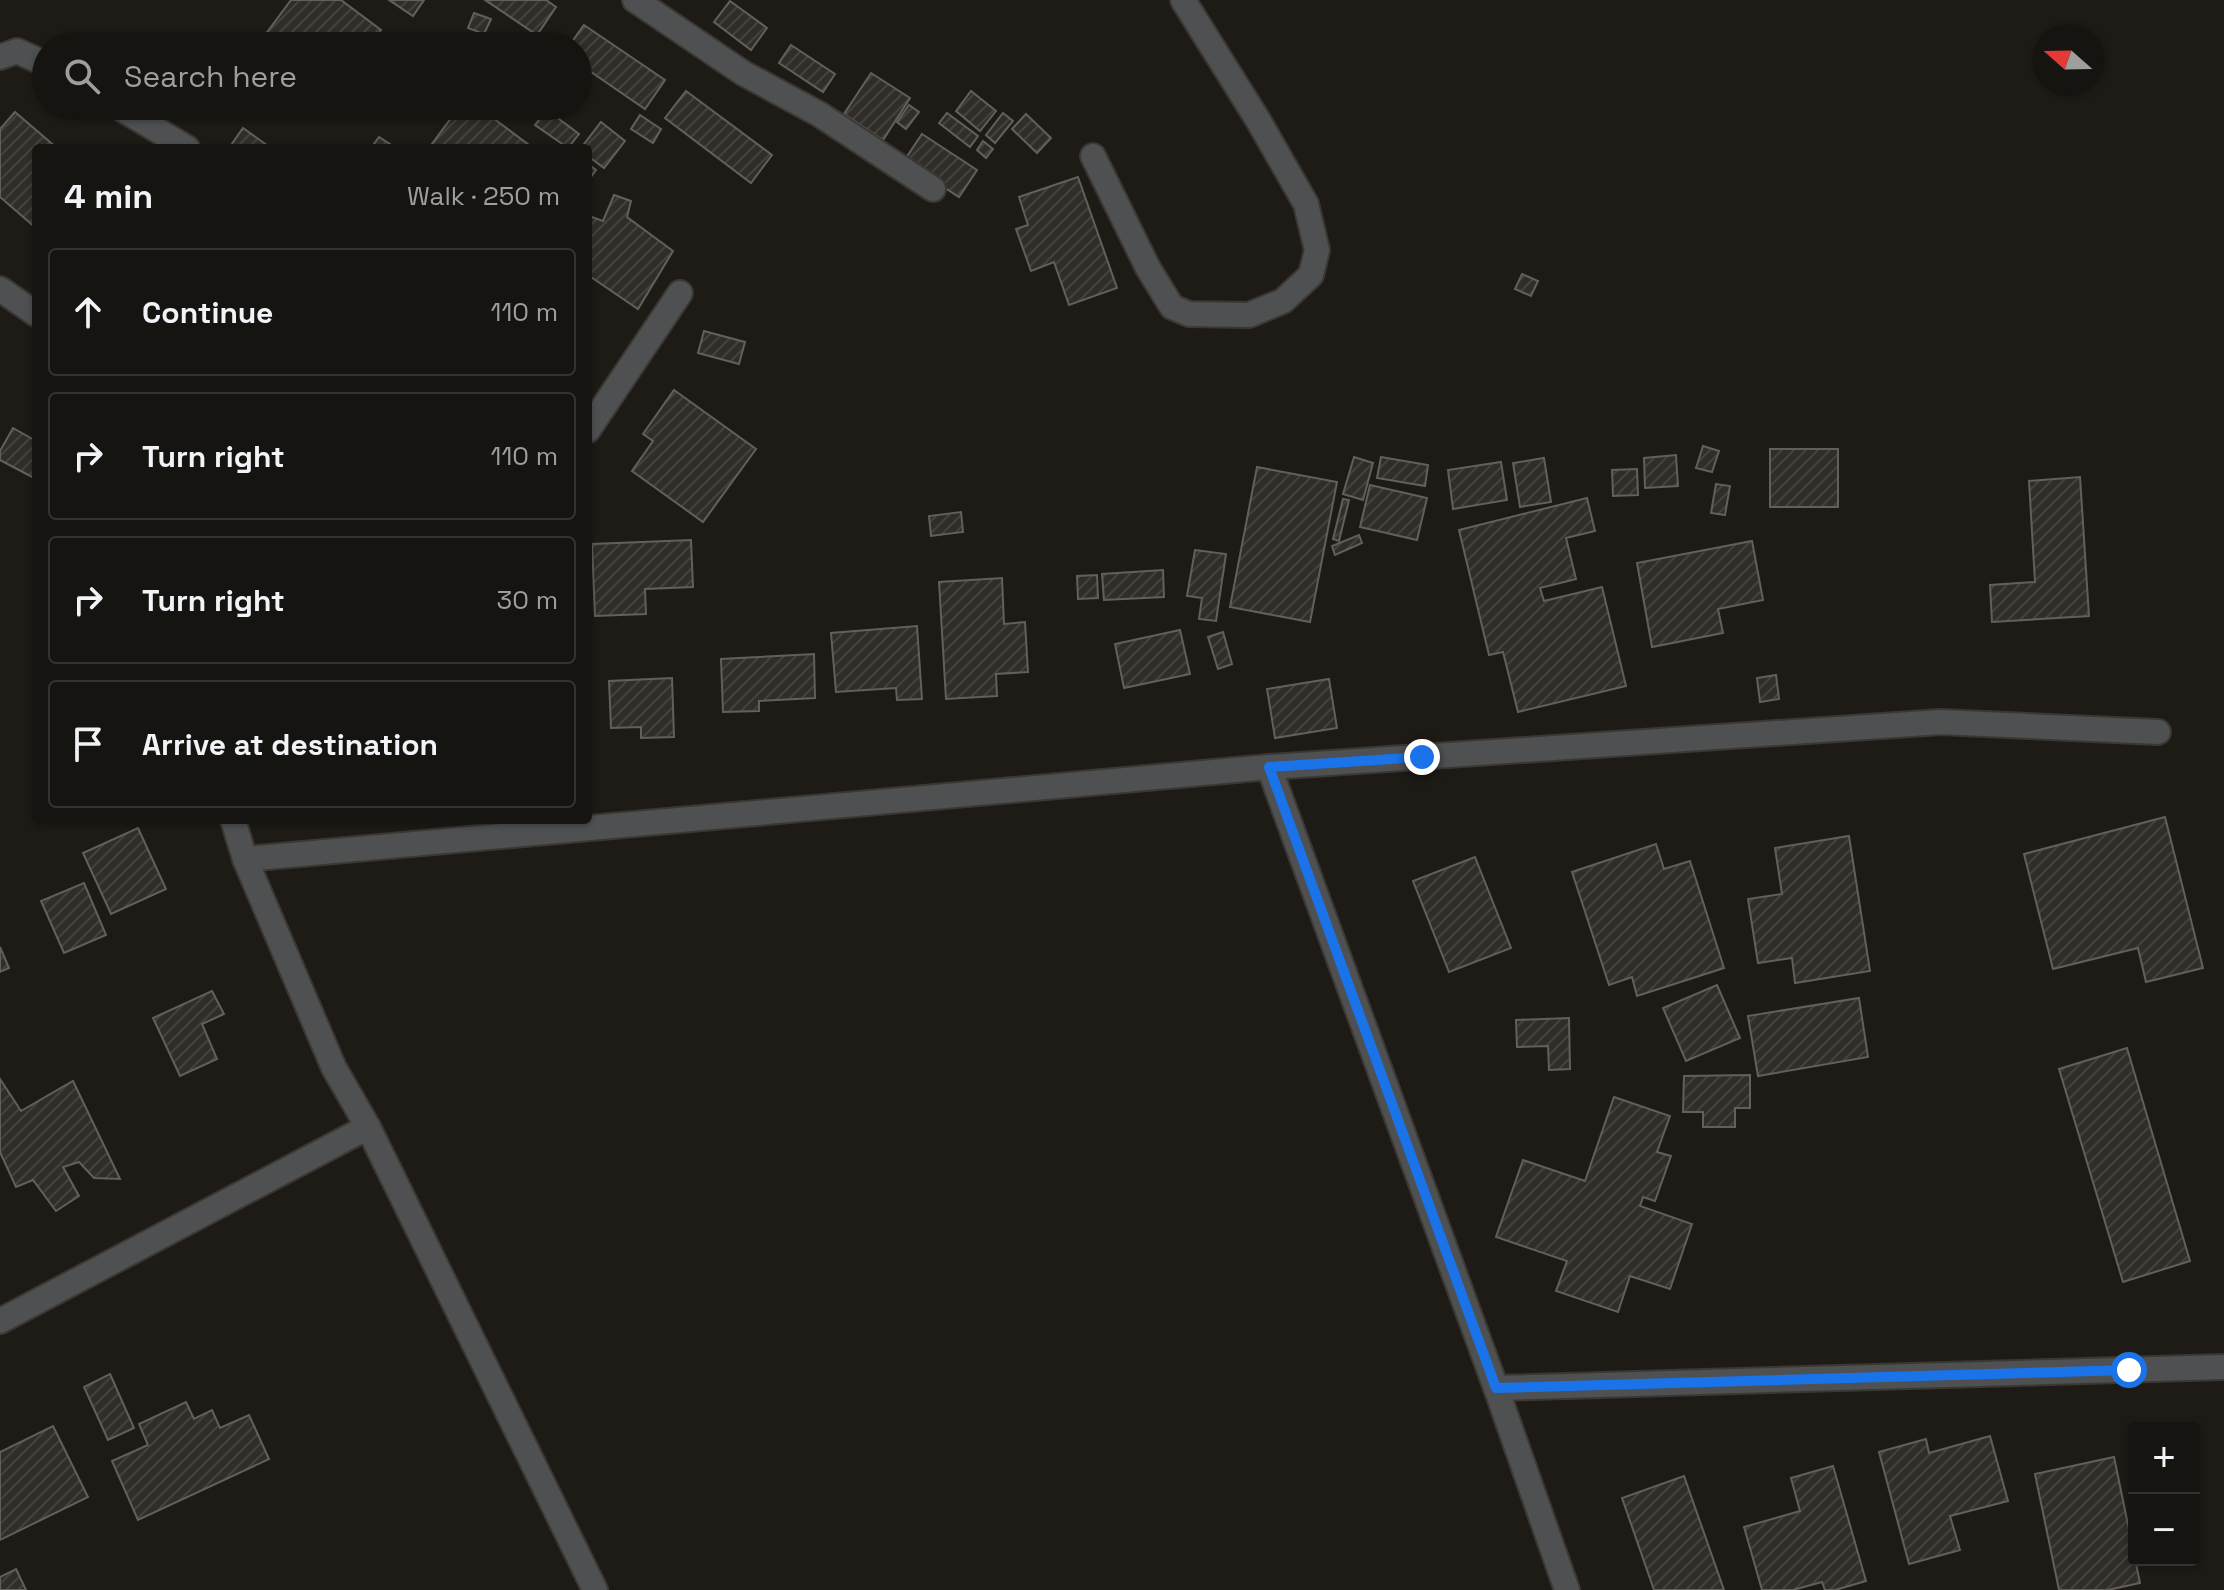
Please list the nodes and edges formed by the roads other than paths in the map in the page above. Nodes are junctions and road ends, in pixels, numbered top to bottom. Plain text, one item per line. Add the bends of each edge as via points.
1 (635, 0) edge
2 (1183, 0) edge
3 (0, 57) edge
4 (32, 58) edge
5 (140, 120) edge
6 (180, 144) edge
7 (1093, 156) dead end
8 (933, 189) dead end
9 (0, 289) edge
10 (680, 293) dead end
11 (32, 311) edge
12 (592, 424) edge
13 (2158, 732) dead end
14 (1269, 767) junction
15 (234, 824) edge
16 (245, 859) junction
17 (368, 1127) junction
18 (0, 1321) edge
19 (2224, 1367) edge
20 (1496, 1388) junction
21 (595, 1590) edge
22 (1567, 1590) edge

1 - 8 street
2 - 7 street via 1306,204 1317,250 1311,275 1283,301 1249,315 1189,314 1172,307
3 - 4 street via 17,51
5 - 6 street
9 - 11 street
10 - 12 street
13 - 14 street via 1941,722
14 - 16 street
14 - 20 street
15 - 16 street
16 - 17 street via 334,1068
17 - 18 street
17 - 21 street
19 - 20 street
20 - 22 street

